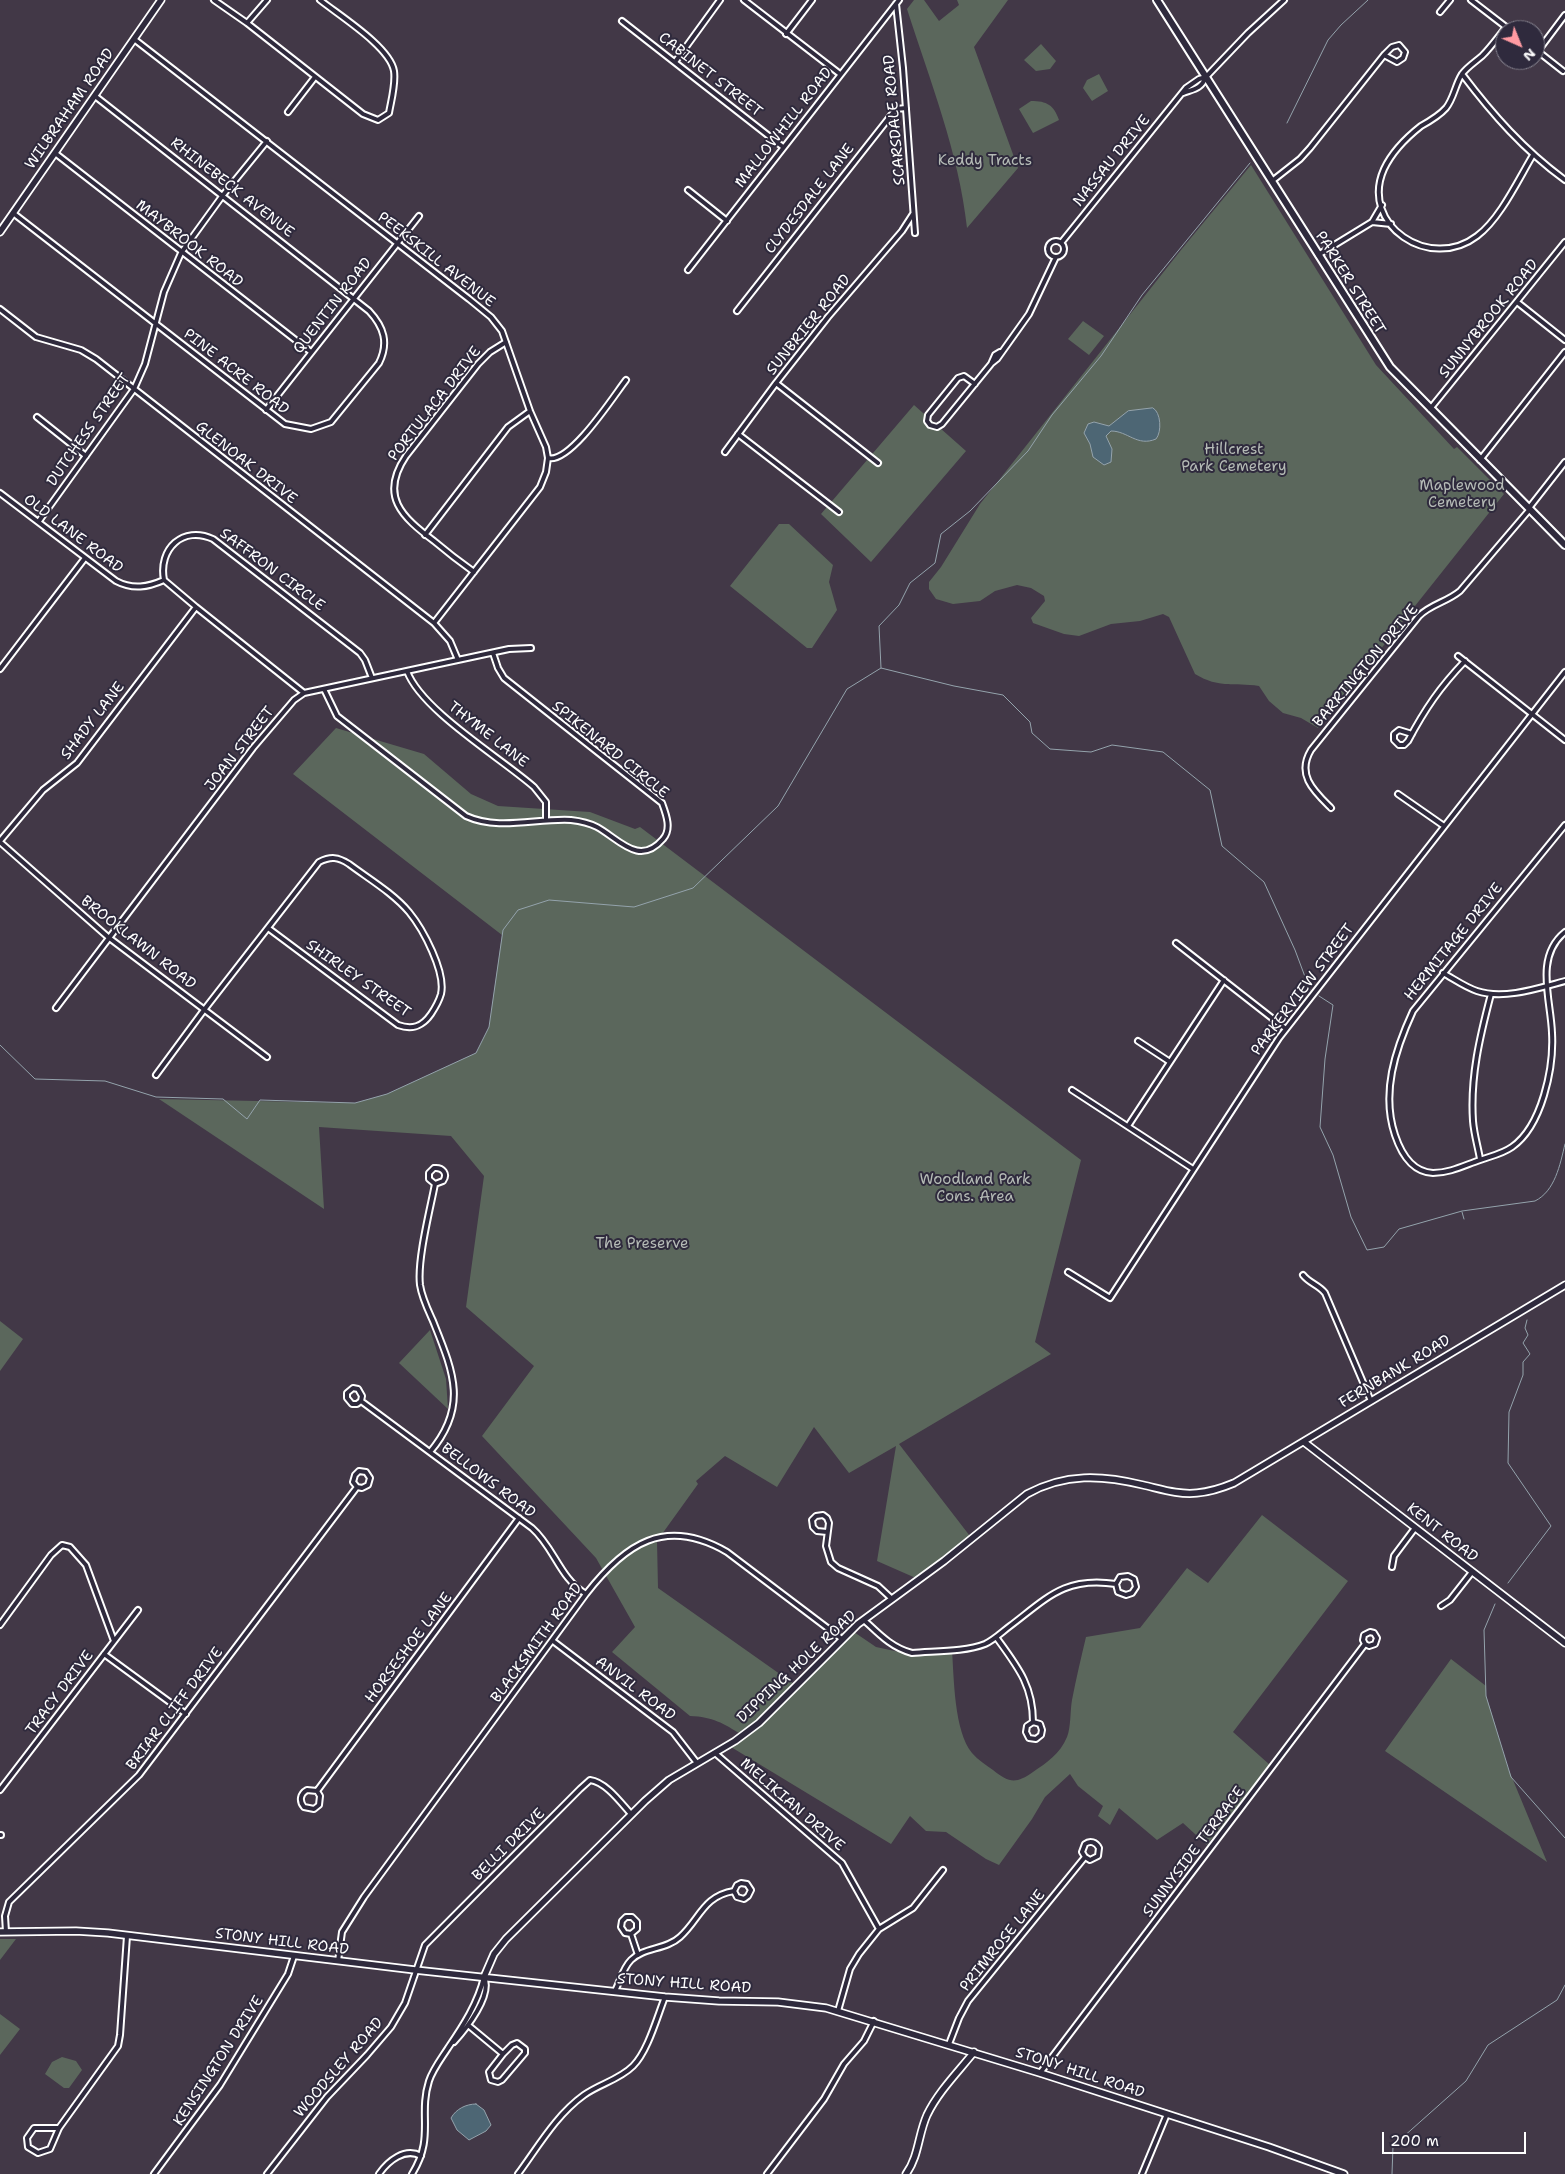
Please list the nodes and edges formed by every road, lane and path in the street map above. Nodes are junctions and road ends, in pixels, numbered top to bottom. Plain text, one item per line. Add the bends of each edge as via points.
1 (161, 0) edge
2 (214, 0) edge
3 (267, 0) edge
4 (320, 0) edge
5 (720, 0) edge
6 (744, 0) edge
7 (812, 0) edge
8 (899, 0) edge
9 (1157, 0) edge
10 (1284, 0) edge
11 (1450, 0) edge
12 (1471, 0) edge
13 (896, 4) junction
14 (1440, 12) dead end
15 (1565, 15) edge
16 (1497, 20) edge
17 (622, 21) dead end
18 (247, 24) junction
19 (786, 34) junction
20 (134, 39) junction
21 (1545, 39) edge
22 (1495, 41) edge
23 (1384, 55) junction
24 (1545, 57) edge
25 (675, 62) junction
26 (1563, 71) dead end
27 (840, 74) junction
28 (1462, 74) junction
29 (315, 77) junction
30 (1206, 77) junction
31 (1182, 93) junction
32 (95, 96) junction
33 (906, 108) junction
34 (288, 112) dead end
35 (267, 141) junction
36 (783, 147) junction
37 (55, 153) junction
38 (1533, 155) junction
39 (1565, 180) edge
40 (1272, 181) junction
41 (688, 190) dead end
42 (223, 195) junction
43 (1382, 205) junction
44 (13, 213) junction
45 (913, 214) junction
46 (418, 216) dead end
47 (727, 221) junction
48 (1372, 222) junction
49 (1391, 224) junction
50 (0, 232) edge
51 (915, 233) dead end
52 (1565, 242) edge
53 (396, 243) junction
54 (1061, 243) junction
55 (181, 253) junction
56 (1318, 255) junction
57 (1056, 257) junction
58 (688, 270) dead end
59 (354, 299) junction
60 (1517, 302) junction
61 (0, 310) edge
62 (737, 311) dead end
63 (154, 323) junction
64 (1565, 340) edge
65 (506, 342) junction
66 (311, 352) junction
67 (1565, 352) edge
68 (626, 380) dead end
69 (776, 383) junction
70 (975, 384) junction
71 (134, 389) junction
72 (1430, 409) junction
73 (266, 410) junction
74 (530, 411) junction
75 (36, 417) dead end
76 (738, 434) junction
77 (725, 452) dead end
78 (86, 456) junction
79 (548, 458) junction
80 (1480, 460) junction
81 (1565, 462) edge
82 (878, 463) dead end
83 (0, 492) edge
84 (1529, 508) junction
85 (839, 512) dead end
86 (39, 522) junction
87 (425, 535) junction
88 (1565, 545) edge
89 (86, 558) junction
90 (474, 572) junction
91 (164, 580) junction
92 (196, 607) junction
93 (434, 623) junction
94 (531, 648) dead end
95 (493, 653) junction
96 (1458, 656) dead end
97 (458, 660) junction
98 (1465, 661) junction
99 (0, 669) edge
100 (407, 671) junction
101 (1565, 672) edge
102 (372, 678) junction
103 (324, 689) junction
104 (304, 693) junction
105 (1532, 714) junction
106 (1412, 734) junction
107 (1565, 740) edge
108 (1398, 794) dead end
109 (1331, 808) dead end
110 (546, 820) junction
111 (1565, 825) edge
112 (1444, 826) junction
113 (0, 842) edge
114 (268, 928) junction
115 (1565, 932) edge
116 (109, 938) junction
117 (1176, 943) dead end
118 (1443, 972) junction
119 (1224, 980) junction
120 (1565, 981) edge
121 (1546, 986) junction
122 (1491, 994) junction
123 (56, 1008) dead end
124 (204, 1010) junction
125 (1286, 1029) junction
126 (1138, 1041) dead end
127 (267, 1057) dead end
128 (1170, 1062) junction
129 (156, 1075) dead end
130 (1072, 1090) dead end
131 (1128, 1126) junction
132 (1480, 1159) junction
133 (1193, 1169) junction
134 (435, 1184) junction
135 (1068, 1272) dead end
136 (1304, 1275) dead end
137 (1565, 1285) edge
138 (361, 1401) junction
139 (1371, 1401) junction
140 (1304, 1442) junction
141 (430, 1452) junction
142 (1237, 1481) joint
143 (357, 1487) junction
144 (519, 1518) junction
145 (1415, 1528) junction
146 (827, 1532) junction
147 (1392, 1567) dead end
148 (1472, 1572) junction
149 (1116, 1584) junction
150 (586, 1594) junction
151 (892, 1599) junction
152 (1440, 1606) dead end
153 (138, 1610) dead end
154 (864, 1620) junction
155 (0, 1625) edge
156 (996, 1637) junction
157 (842, 1640) junction
158 (114, 1641) junction
159 (553, 1641) junction
160 (1365, 1644) dead end
161 (1565, 1644) edge
162 (104, 1654) junction
163 (186, 1714) junction
164 (1033, 1722) junction
165 (715, 1753) junction
166 (697, 1763) junction
167 (0, 1790) edge
168 (317, 1791) junction
169 (631, 1814) junction
170 (1085, 1857) junction
171 (943, 1870) dead end
172 (734, 1891) junction
173 (879, 1929) junction
174 (3, 1932) edge
175 (631, 1934) junction
176 (127, 1936) junction
177 (638, 1955) junction
178 (294, 1956) junction
179 (338, 1961) junction
180 (415, 1970) junction
181 (484, 1977) junction
182 (615, 1991) junction
183 (665, 1997) junction
184 (838, 2010) junction
185 (874, 2021) junction
186 (468, 2024) junction
187 (949, 2044) junction
188 (449, 2047) junction
189 (974, 2052) junction
190 (503, 2054) junction
191 (1040, 2073) junction
192 (1167, 2114) junction
193 (59, 2128) junction
194 (421, 2156) junction
195 (156, 2172) edge
196 (162, 2174) edge
197 (268, 2174) edge
198 (380, 2174) edge
199 (412, 2174) edge
200 (518, 2174) edge
201 (767, 2174) edge
202 (906, 2174) edge
203 (1142, 2174) edge
204 (1344, 2174) edge

1 - 20 main road, WILBRAHAM ROAD
2 - 18 street
3 - 18 street
4 - 29 street via 378,45 391,60 395,73 389,113 378,120 363,114
5 - 25 street
6 - 19 street
7 - 19 street
8 - 13 street, MALLOWHILL ROAD
9 - 30 main road, PARKER STREET
10 - 30 street
11 - 14 street
12 - 16 street
13 - 27 street, MALLOWHILL ROAD
13 - 33 street, SCARSDALE ROAD
15 - 21 street
17 - 25 street, CABINET STREET
18 - 29 street
19 - 27 street
20 - 32 main road, WILBRAHAM ROAD
20 - 35 street, PEEKSKILL AVENUE
22 - 28 street
23 - 23 street via 1397,62 1405,52 1396,45
23 - 40 street via 1300,159
24 - 26 street
25 - 36 street, CABINET STREET
27 - 36 street, MALLOWHILL ROAD
28 - 38 street via 1489,109
28 - 43 street via 1445,108 1409,136 1390,157 1380,182
29 - 34 street
30 - 31 street, NASSAU DRIVE via 1198,79
30 - 31 street, NASSAU DRIVE via 1202,85 1193,91
30 - 40 main road, PARKER STREET
31 - 54 street, NASSAU DRIVE
32 - 37 main road, WILBRAHAM ROAD
32 - 42 street, RHINEBECK AVENUE
33 - 45 street, SCARSDALE ROAD
33 - 62 street, CLYDESDALE LANE via 896,109
35 - 42 street, DUTCHESS STREET
35 - 53 street, PEEKSKILL AVENUE
36 - 47 street, MALLOWHILL ROAD
37 - 44 main road, WILBRAHAM ROAD
37 - 55 street, MAYBROOK ROAD
38 - 39 street
38 - 49 street via 1491,222 1469,241 1450,248 1428,249 1405,239
40 - 56 main road, PARKER STREET
41 - 47 street
42 - 55 street, DUTCHESS STREET
42 - 59 street, RHINEBECK AVENUE
43 - 48 street
43 - 49 street
44 - 50 main road, WILBRAHAM ROAD
44 - 63 street, PINE ACRE ROAD
45 - 51 street, SCARSDALE ROAD
45 - 69 street, SUNBRIER ROAD
46 - 53 street, QUENTIN ROAD
47 - 58 street, MALLOWHILL ROAD
48 - 49 street
48 - 56 street
52 - 60 street, SUNNYBROOK ROAD
53 - 59 street, QUENTIN ROAD
53 - 65 street, PEEKSKILL AVENUE via 488,314 501,328
54 - 57 street, NASSAU DRIVE via 1063,252
54 - 57 street, NASSAU DRIVE via 1054,242 1048,247 1050,254
55 - 63 street, DUTCHESS STREET via 166,284
55 - 66 street, MAYBROOK ROAD
56 - 72 main road, PARKER STREET via 1390,367
57 - 70 street, NASSAU DRIVE via 1029,314
59 - 66 street, QUENTIN ROAD
59 - 73 street, PINE ACRE ROAD via 376,319 385,341 379,363 356,394 334,420 317,428 285,424
60 - 64 street
60 - 72 street, SUNNYBROOK ROAD
61 - 71 street, GLENOAK DRIVE via 36,336 89,354
63 - 71 street, DUTCHESS STREET via 145,364
63 - 73 street, PINE ACRE ROAD
65 - 74 street, PEEKSKILL AVENUE
65 - 87 street, PORTULACA DRIVE via 478,364 397,470 395,501
66 - 73 street, QUENTIN ROAD
67 - 80 street
68 - 79 street via 568,452
69 - 76 street, SUNBRIER ROAD
69 - 82 street
70 - 70 street, NASSAU DRIVE via 942,424 938,427 930,425 928,415 956,379 964,376
71 - 78 street, DUTCHESS STREET
71 - 93 street, GLENOAK DRIVE
72 - 80 main road, PARKER STREET
74 - 79 street, PEEKSKILL AVENUE
74 - 87 street via 508,427
75 - 78 street
76 - 77 street, SUNBRIER ROAD
76 - 85 street
78 - 86 street, DUTCHESS STREET
79 - 90 street via 540,487
80 - 84 main road, PARKER STREET
81 - 84 street, BARRINGTON DRIVE
83 - 86 street, OLD LANE ROAD
84 - 88 main road, PARKER STREET
84 - 109 street, BARRINGTON DRIVE via 1460,591 1419,616 1311,750 1306,763 1307,780
86 - 89 street, OLD LANE ROAD
87 - 90 street, PORTULACA DRIVE
89 - 91 street, OLD LANE ROAD via 126,585 146,586
89 - 99 street
90 - 93 street
91 - 92 street
91 - 102 street, SAFFRON CIRCLE via 165,556 176,542 192,534 213,539 360,653
92 - 104 street
92 - 113 street, SHADY LANE via 76,763 43,790
93 - 97 street, GLENOAK DRIVE via 450,641
94 - 95 street, JOAN STREET
95 - 97 street, JOAN STREET
95 - 110 street, SPIKENARD CIRCLE via 504,678 662,803 668,828 658,844 640,851 626,847 604,831 582,821
96 - 98 street
97 - 100 street, JOAN STREET
98 - 105 street
98 - 106 street via 1435,694
100 - 102 street, JOAN STREET
100 - 110 street, THYME LANE via 411,682 430,703 534,787 546,802
101 - 105 street, PARKERVIEW STREET
102 - 103 street, JOAN STREET
103 - 104 street, JOAN STREET
103 - 110 street, SPIKENARD CIRCLE via 337,716 466,816 493,823
104 - 116 street, JOAN STREET via 286,707 253,748
105 - 107 street
105 - 112 street, PARKERVIEW STREET
106 - 106 street via 1399,730 1394,734 1394,740 1404,744
108 - 112 street
111 - 118 street, HERMITAGE DRIVE
112 - 125 street, PARKERVIEW STREET
113 - 116 street, BROOKLAWN ROAD
114 - 114 street, SHIRLEY STREET via 320,862 330,857 340,858 400,903 418,924 440,976 441,992 436,1006 419,1026 407,1028 398,1025
114 - 124 street, SHIRLEY STREET
115 - 121 street, HERMITAGE DRIVE via 1550,952
116 - 123 street, JOAN STREET
116 - 124 street, BROOKLAWN ROAD
117 - 119 street
118 - 122 street via 1477,991
118 - 132 street, HERMITAGE DRIVE via 1413,1011 1399,1041 1390,1087 1394,1130 1402,1153 1417,1168 1428,1172 1454,1170
119 - 125 street
119 - 128 street
120 - 121 street
121 - 122 street
121 - 132 street, HERMITAGE DRIVE via 1552,1034 1547,1077 1536,1118 1512,1147
122 - 132 street via 1481,1032 1473,1087 1473,1122
124 - 127 street, BROOKLAWN ROAD
124 - 129 street, SHIRLEY STREET
125 - 133 street, PARKERVIEW STREET
126 - 128 street
128 - 131 street
130 - 131 street
131 - 133 street
133 - 135 street, PARKERVIEW STREET via 1110,1298
134 - 134 street via 443,1181 445,1176 439,1168 434,1168 429,1174
134 - 141 street via 420,1284 449,1363 455,1395 448,1427
136 - 139 street via 1325,1293
137 - 139 main road, FERNBANK ROAD
138 - 138 street, BELLOWS ROAD via 352,1404 346,1398 347,1393 358,1389 362,1393
138 - 141 street, BELLOWS ROAD
139 - 140 main road, FERNBANK ROAD
140 - 142 main road, FERNBANK ROAD
140 - 145 main road, KENT ROAD
141 - 144 street, BELLOWS ROAD
142 - 151 main road, DIPPING HOLE ROAD via 1196,1493 1090,1476 1041,1486
143 - 143 street, BRIAR CLIFF DRIVE via 353,1482 355,1475 366,1472 370,1484 364,1488
143 - 163 street, BRIAR CLIFF DRIVE
144 - 150 street, BELLOWS ROAD via 540,1536 568,1578
144 - 168 street, HORSESHOE LANE
145 - 147 street via 1394,1556
145 - 148 main road, KENT ROAD
146 - 146 street via 814,1528 814,1517 821,1514 827,1518
146 - 151 street via 827,1554 831,1562 878,1586
148 - 152 street via 1450,1600
148 - 161 main road, KENT ROAD
149 - 149 street via 1117,1590 1124,1595 1136,1587 1134,1579 1128,1576 1120,1577
149 - 156 street via 1088,1582 1064,1587
150 - 157 street, BLACKSMITH ROAD via 604,1571 634,1546 661,1538 688,1537 727,1552
150 - 159 street, BLACKSMITH ROAD
151 - 154 main road, DIPPING HOLE ROAD
153 - 158 street, TRACY DRIVE
154 - 156 street via 894,1646 912,1653 971,1647
154 - 157 main road, DIPPING HOLE ROAD
155 - 158 street via 51,1554 62,1545 70,1547 86,1565
156 - 164 street via 1024,1679 1032,1703
157 - 165 main road, DIPPING HOLE ROAD via 772,1712
158 - 162 street, TRACY DRIVE
159 - 166 street, ANVIL ROAD via 673,1732
159 - 179 street, BLACKSMITH ROAD via 351,1916 342,1932
160 - 191 street, SUNNYSIDE TERRACE
162 - 163 street
162 - 167 street, TRACY DRIVE
163 - 174 street, BRIAR CLIFF DRIVE via 130,1786 9,1902
164 - 164 street via 1040,1724 1042,1730 1036,1739 1029,1738 1026,1732 1027,1726
165 - 166 main road, DIPPING HOLE ROAD
165 - 173 street, MELIKIAN DRIVE via 842,1863
166 - 169 main road, DIPPING HOLE ROAD via 670,1780
168 - 168 street, HORSESHOE LANE via 319,1805 314,1809 304,1807 302,1794 307,1790
169 - 180 street, BELLI DRIVE via 601,1785 595,1781 586,1783 425,1945
169 - 181 main road, DIPPING HOLE ROAD via 506,1940 494,1954
170 - 170 street, PRIMROSE LANE via 1090,1860 1096,1858 1100,1850 1098,1845 1085,1844 1082,1852
170 - 187 street, PRIMROSE LANE via 973,1994
171 - 173 street via 912,1908
172 - 172 street via 741,1882 748,1884 750,1890 742,1899
172 - 177 street via 709,1901 678,1939
173 - 184 street via 853,1961
174 - 176 main road, STONY HILL ROAD via 76,1931
175 - 175 street via 638,1924 634,1918 628,1917 622,1921 621,1927
175 - 177 street
176 - 178 main road, STONY HILL ROAD
176 - 193 street via 118,2046
177 - 182 street via 625,1968
178 - 179 main road, STONY HILL ROAD
178 - 195 street, KENSINGTON DRIVE via 288,1974 220,2085
179 - 180 main road, STONY HILL ROAD
180 - 181 main road, STONY HILL ROAD
180 - 197 street, WOODSLEY ROAD via 405,2003 391,2027 327,2097
181 - 182 main road, STONY HILL ROAD
181 - 186 street via 486,1993
181 - 188 street via 480,1994
182 - 183 main road, STONY HILL ROAD
183 - 184 main road, STONY HILL ROAD via 802,2004
183 - 200 street via 634,2065 568,2109
184 - 185 main road, STONY HILL ROAD
185 - 187 main road, STONY HILL ROAD
185 - 201 street via 824,2099
186 - 188 street
186 - 190 street
187 - 189 main road, STONY HILL ROAD
188 - 194 street via 434,2069 427,2090 425,2145
189 - 191 main road, STONY HILL ROAD
189 - 202 main road via 930,2111 915,2158
190 - 190 street via 489,2072 491,2080 502,2080 525,2049 512,2045
191 - 192 main road, STONY HILL ROAD
192 - 203 street
192 - 204 main road, STONY HILL ROAD
193 - 193 street via 34,2128 27,2138 28,2147 36,2153 45,2152 52,2146
194 - 198 street via 403,2154 392,2160
194 - 199 street
195 - 196 street

